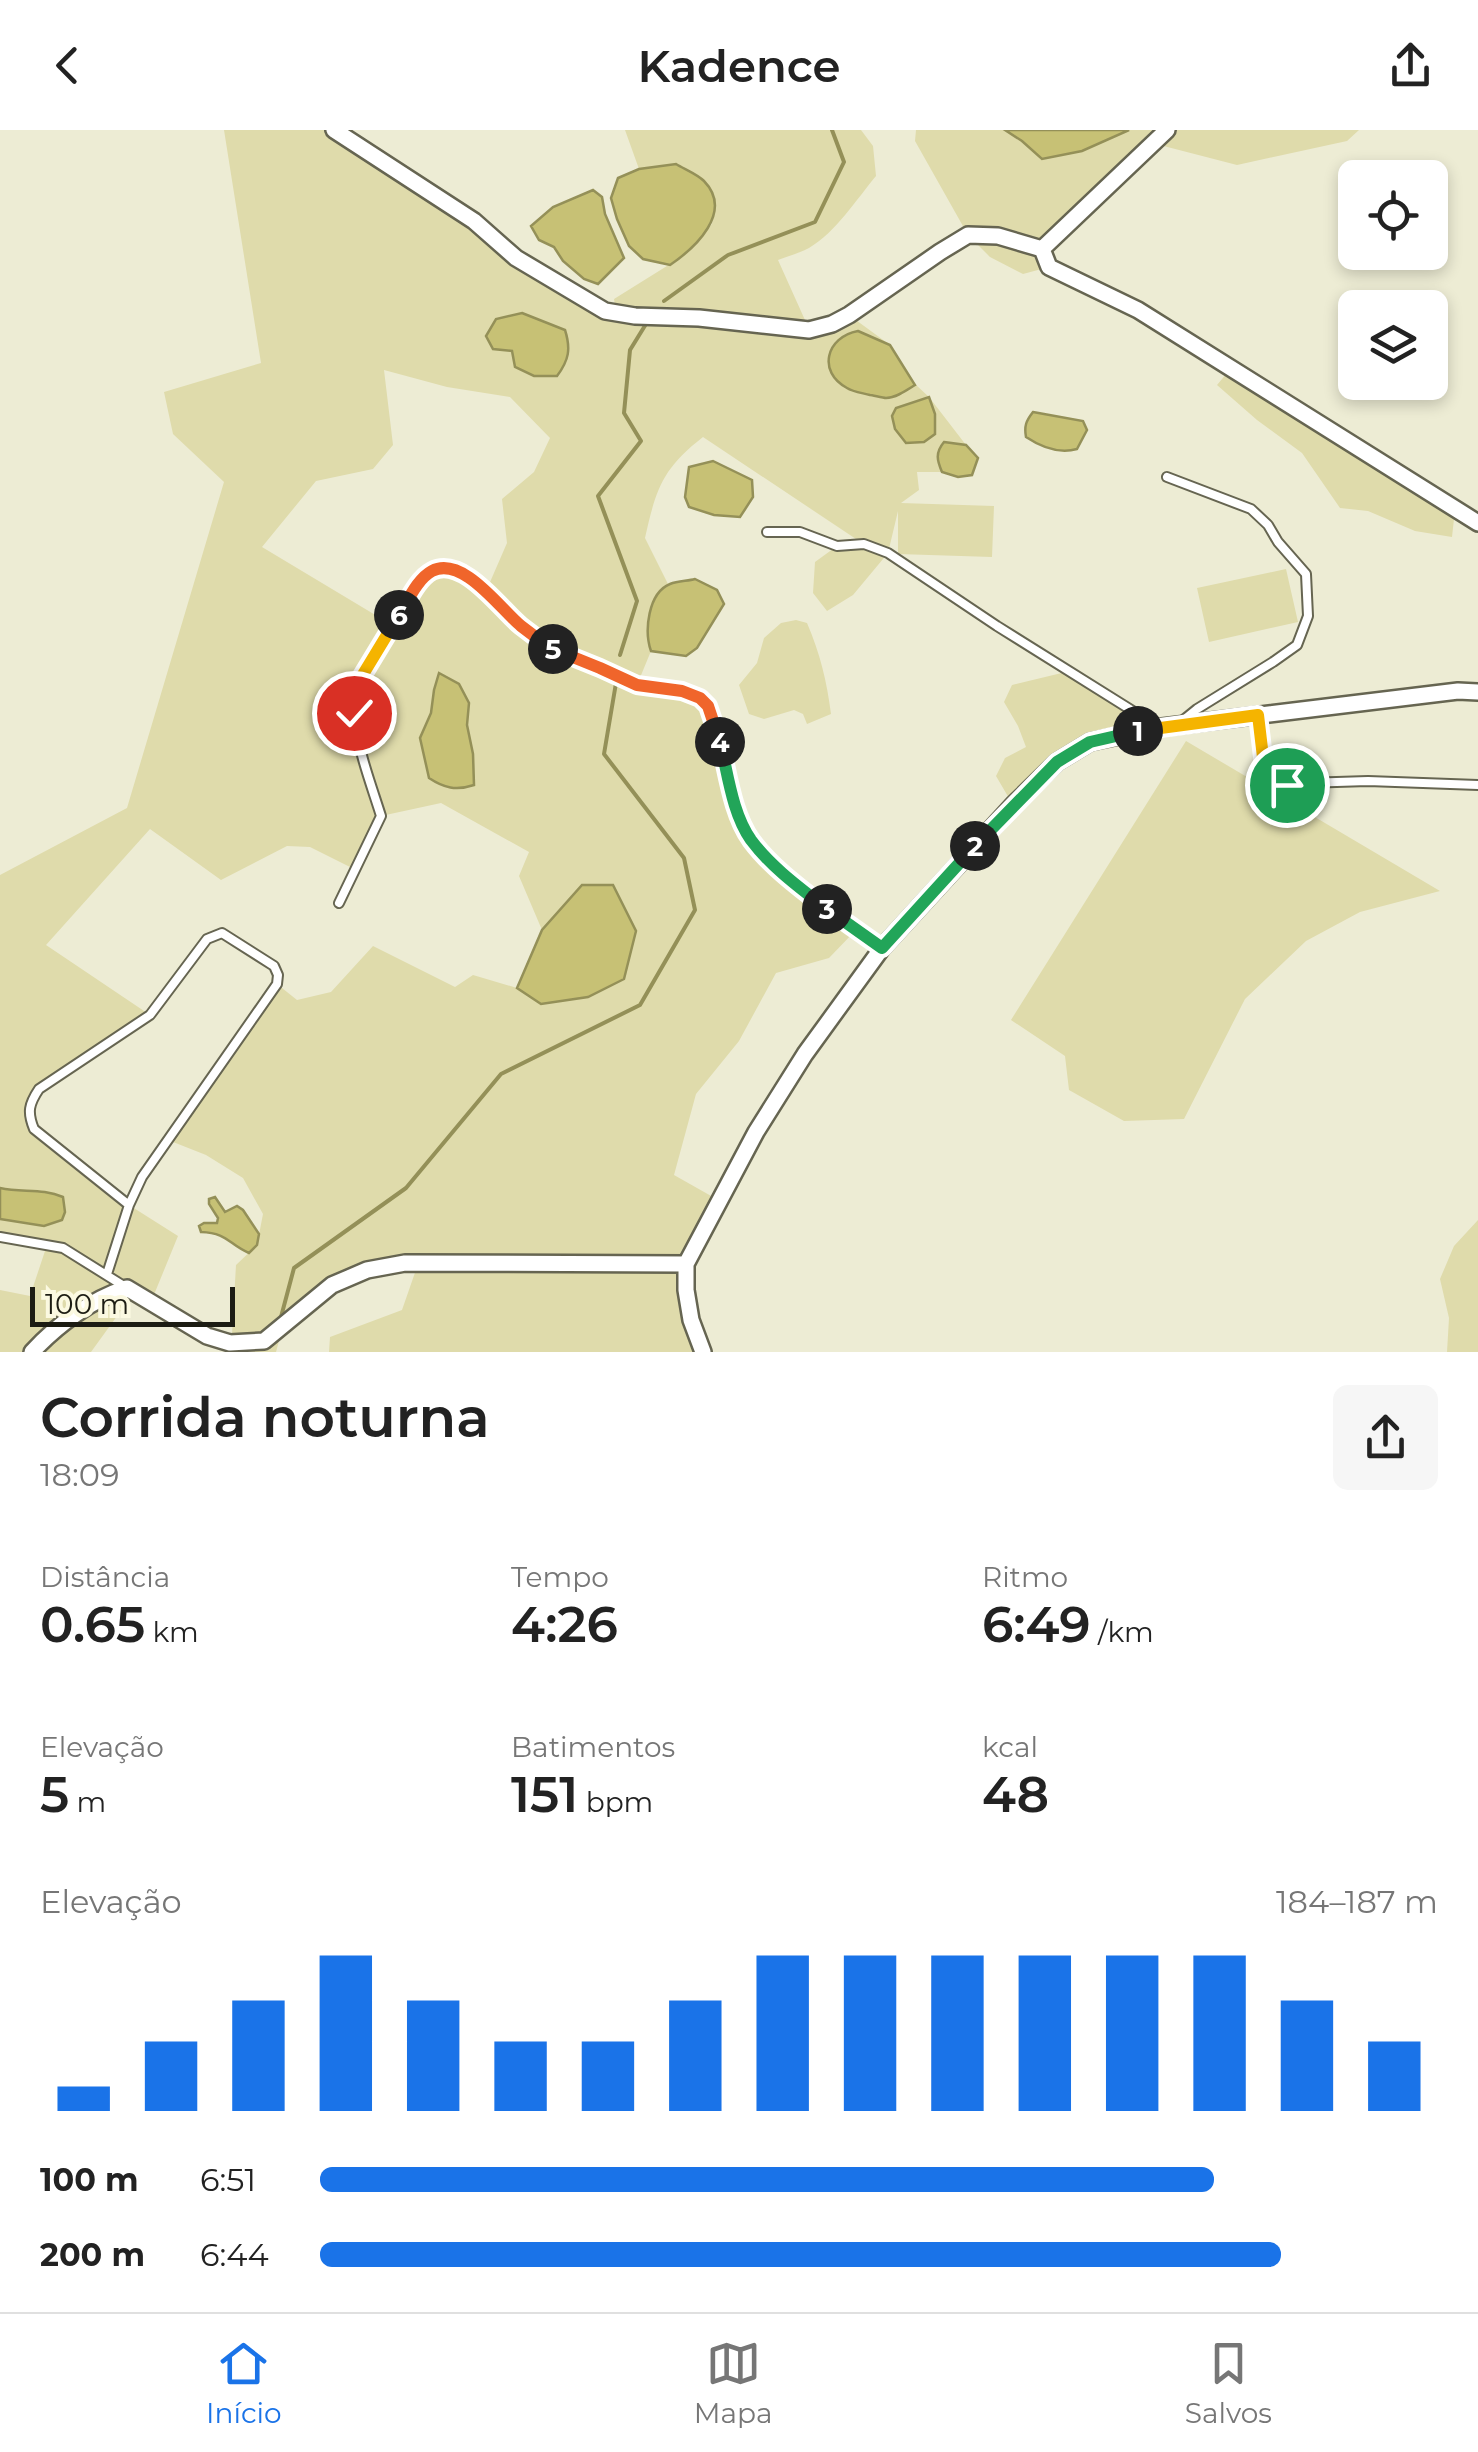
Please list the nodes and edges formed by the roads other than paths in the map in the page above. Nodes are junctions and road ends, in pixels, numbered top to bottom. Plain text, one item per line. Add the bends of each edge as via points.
1 (334, 130) edge
2 (1167, 130) edge
3 (1042, 249) junction
4 (1167, 477) dead end
5 (1478, 523) edge
6 (767, 532) dead end
7 (1478, 692) edge
8 (1258, 715) junction
9 (1177, 725) junction
10 (1148, 729) junction
11 (1478, 785) edge
12 (339, 903) dead end
13 (882, 948) junction
14 (129, 1205) junction
15 (0, 1237) edge
16 (686, 1264) junction
17 (107, 1274) junction
18 (126, 1288) junction
19 (32, 1352) edge
20 (703, 1352) edge

1 - 3 street via 604,311 810,330 849,315 968,235
2 - 3 street
3 - 5 street via 1049,267 1138,310
4 - 9 lane via 1251,509 1268,524 1306,574 1308,616 1297,645
6 - 10 lane via 800,532 837,546 864,544 888,553 1136,713
7 - 8 street
8 - 9 street
8 - 11 lane via 1265,774 1274,784
9 - 10 street
10 - 13 street via 1090,742 1057,762
12 - 13 lane via 380,816 354,713 359,681 422,578 437,568 487,590 551,649 637,685 700,698 718,732 750,838 789,880
13 - 16 street via 756,1132
14 - 14 lane via 142,1176 276,984 274,966 222,933 208,939 150,1015 38,1088 30,1102 34,1129
14 - 17 lane
15 - 17 lane via 63,1248
16 - 18 street via 386,1266 332,1285 264,1341 230,1343
16 - 20 street via 691,1320
17 - 18 lane
18 - 19 street via 105,1294

